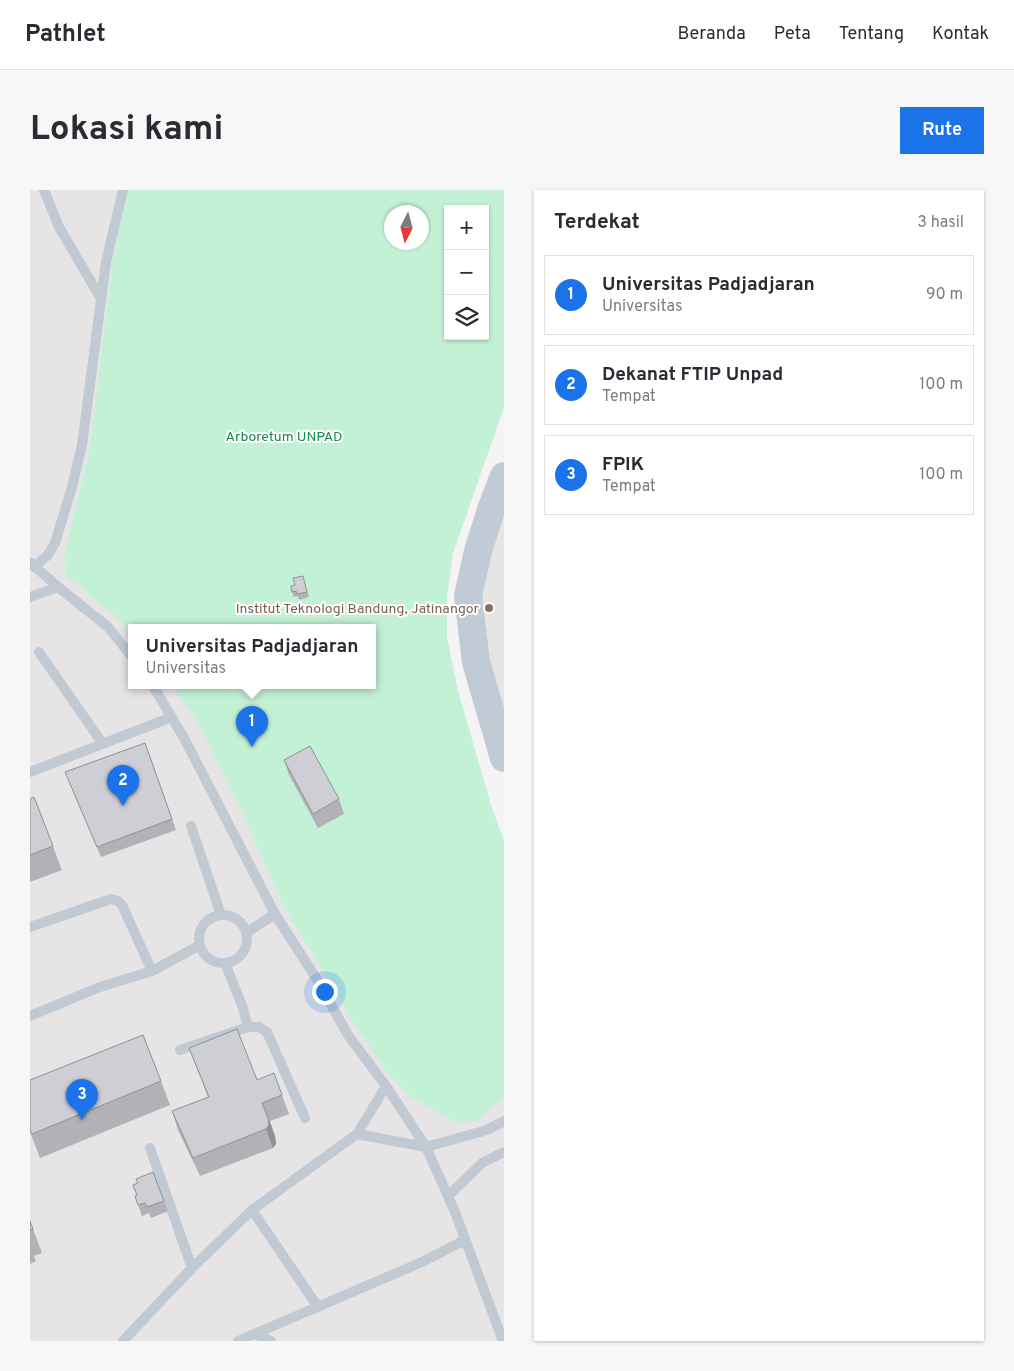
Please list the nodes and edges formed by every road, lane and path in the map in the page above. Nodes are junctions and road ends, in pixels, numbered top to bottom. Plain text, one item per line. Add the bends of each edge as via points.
1 (44, 190) edge
2 (124, 190) edge
3 (100, 297) junction
4 (504, 476) edge
5 (32, 565) edge
6 (58, 587) junction
7 (30, 597) edge
8 (39, 652) dead end
9 (128, 652) edge
10 (155, 689) edge
11 (172, 717) junction
12 (103, 744) junction
13 (504, 758) edge
14 (30, 772) edge
15 (191, 826) dead end
16 (275, 914) junction
17 (221, 915) junction
18 (30, 927) edge
19 (246, 934) junction
20 (200, 945) junction
21 (225, 964) junction
22 (152, 971) junction
23 (30, 1016) edge
24 (248, 1027) junction
25 (180, 1050) dead end
26 (386, 1086) junction
27 (305, 1118) dead end
28 (504, 1120) edge
29 (357, 1134) junction
30 (426, 1147) junction
31 (150, 1148) dead end
32 (504, 1152) edge
33 (448, 1196) junction
34 (252, 1210) junction
35 (465, 1240) junction
36 (192, 1268) junction
37 (318, 1307) junction
38 (256, 1334) junction
39 (123, 1341) edge
40 (238, 1341) edge
41 (270, 1341) edge
42 (503, 1341) edge

1 - 3 lane via 59,227
2 - 3 lane
3 - 5 lane via 82,445 72,487 55,543 48,555
4 - 13 main road via 478,552 468,596 476,662
5 - 6 lane
6 - 7 lane
6 - 9 lane via 108,627
8 - 12 lane
10 - 11 lane
11 - 12 lane
11 - 16 lane
12 - 14 lane
15 - 17 lane
16 - 19 lane
16 - 26 lane via 348,1035
17 - 19 lane via 237,920
17 - 20 lane via 206,922 201,929
18 - 22 lane via 111,899 118,901
19 - 21 lane via 245,950 240,957
20 - 21 lane via 209,959
20 - 22 lane
21 - 24 lane
22 - 23 lane via 100,987
24 - 25 lane
24 - 27 lane via 260,1027 267,1032
26 - 29 lane
26 - 30 lane
28 - 30 lane via 487,1130
29 - 30 lane
29 - 34 lane
30 - 33 lane
31 - 36 lane
32 - 33 lane via 482,1163
33 - 35 lane
34 - 36 lane
34 - 37 lane
35 - 37 lane
35 - 42 lane
36 - 39 lane
37 - 38 lane
38 - 40 lane
38 - 41 lane

